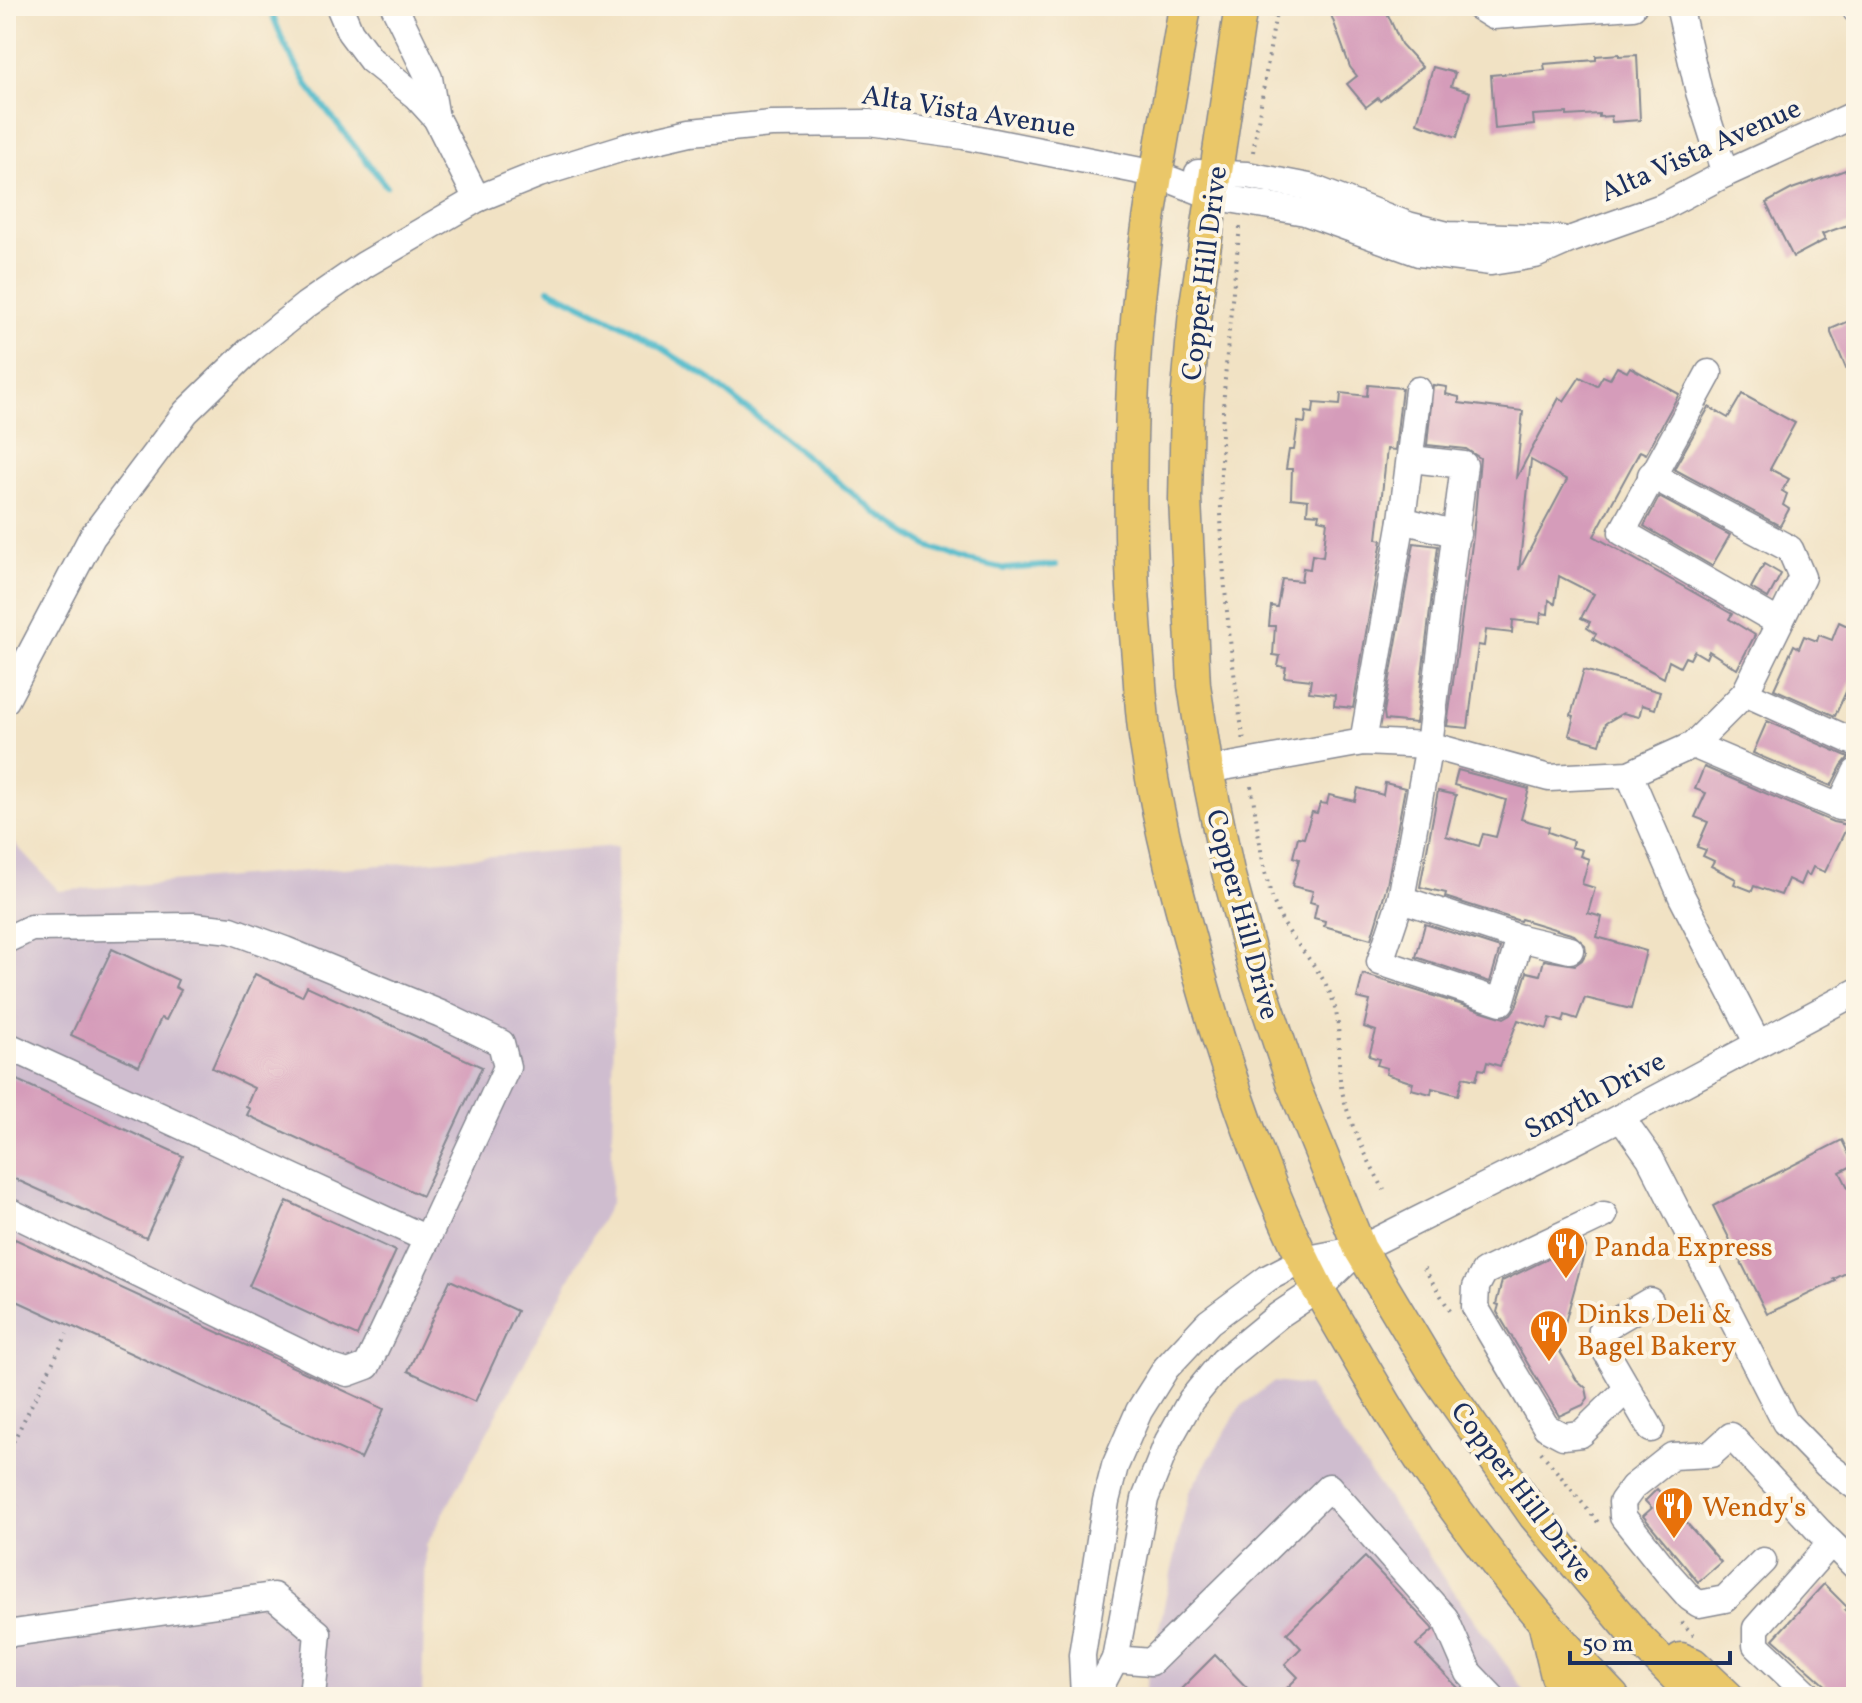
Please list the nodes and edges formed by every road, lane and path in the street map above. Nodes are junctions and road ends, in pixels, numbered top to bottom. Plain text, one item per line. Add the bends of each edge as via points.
1 (339, 6) edge
2 (394, 6) edge
3 (1185, 6) edge
4 (1241, 6) edge
5 (1277, 6) edge
6 (1477, 6) edge
7 (1633, 6) edge
8 (1679, 6) edge
9 (1856, 114) edge
10 (436, 118) junction
11 (1253, 152) dead end
12 (1156, 174) junction
13 (1725, 174) junction
14 (1214, 184) junction
15 (477, 199) junction
16 (1240, 227) dead end
17 (1709, 373) dead end
18 (1418, 390) dead end
19 (1411, 459) junction
20 (1651, 475) junction
21 (1402, 520) junction
22 (1457, 534) junction
23 (1778, 622) junction
24 (1745, 693) junction
25 (6, 700) edge
26 (1363, 742) junction
27 (1856, 743) edge
28 (1429, 745) junction
29 (1693, 745) junction
30 (1247, 763) junction
31 (1207, 770) junction
32 (1856, 772) edge
33 (1629, 774) junction
34 (1401, 899) junction
35 (1520, 938) junction
36 (6, 940) edge
37 (1570, 950) dead end
38 (1856, 992) edge
39 (1758, 1044) junction
40 (6, 1045) edge
41 (1621, 1117) junction
42 (1384, 1190) dead end
43 (6, 1210) edge
44 (1604, 1215) dead end
45 (427, 1239) junction
46 (1360, 1249) junction
47 (1303, 1260) junction
48 (1424, 1268) dead end
49 (1318, 1289) junction
50 (1650, 1301) dead end
51 (1455, 1320) dead end
52 (67, 1334) dead end
53 (1627, 1389) junction
54 (1651, 1429) dead end
55 (1535, 1444) dead end
56 (6, 1456) edge
57 (1856, 1487) edge
58 (1608, 1535) dead end
59 (1831, 1543) junction
60 (1763, 1561) dead end
61 (1856, 1567) edge
62 (1674, 1613) dead end
63 (1544, 1623) junction
64 (6, 1634) edge
65 (1638, 1638) junction
66 (1704, 1645) dead end
67 (1115, 1659) junction
68 (312, 1697) edge
69 (1084, 1697) edge
70 (1095, 1697) edge
71 (1492, 1697) edge
72 (1574, 1697) edge
73 (1613, 1697) edge
74 (1696, 1697) edge
75 (1728, 1697) edge
76 (1811, 1697) edge

1 - 10 street via 371,60
2 - 10 street via 429,78
3 - 12 main road, Copper Hill Drive
4 - 14 main road, Copper Hill Drive
5 - 11 path
6 - 7 street via 1493,16
8 - 13 street
9 - 13 street, Alta Vista Avenue
10 - 15 street
12 - 14 street, Alta Vista Avenue
12 - 15 street, Alta Vista Avenue via 869,123 771,124 691,132 626,147
12 - 47 main road, Copper Hill Drive via 1136,329 1128,502 1146,747 1175,886 1211,1015 1248,1129
13 - 14 street, Alta Vista Avenue via 1662,207 1569,240 1448,235 1309,187 1247,175
14 - 31 main road, Copper Hill Drive via 1193,326 1185,499 1194,685
15 - 25 street, Alta Vista Avenue via 403,240 306,305 186,412 92,537
16 - 30 path via 1221,470 1233,671
17 - 20 street
18 - 19 street
19 - 21 street
19 - 22 street via 1464,465
20 - 23 street via 1790,549 1802,577
20 - 23 street via 1622,532
21 - 22 street
21 - 26 street
22 - 28 street
23 - 24 street
24 - 27 street
24 - 29 street
26 - 28 street
26 - 30 street
28 - 33 street via 1549,778
28 - 34 street
29 - 32 street via 1839,807
29 - 33 street
30 - 31 street
30 - 42 path via 1274,898 1335,1004 1342,1094
31 - 46 main road, Copper Hill Drive via 1254,967 1293,1084
33 - 39 street via 1682,897
34 - 35 street
34 - 35 street via 1380,962 1501,1002
35 - 37 street
36 - 45 street via 31,928 231,930 501,1043 507,1067
38 - 39 street, Smyth Drive
39 - 41 street, Smyth Drive
40 - 45 street
41 - 46 street, Smyth Drive
41 - 57 street via 1650,1158 1785,1422
43 - 45 street via 348,1373 367,1366
44 - 53 street via 1484,1272 1476,1287 1475,1307 1546,1427 1563,1436 1581,1434
46 - 47 street
46 - 49 street
46 - 65 main road, Copper Hill Drive via 1489,1453
47 - 49 main road, Copper Hill Drive
47 - 69 street via 1268,1278 1209,1322 1166,1368 1139,1411 1106,1501 1082,1655
48 - 51 path
49 - 63 main road, Copper Hill Drive via 1430,1474
49 - 67 street via 1223,1361 1191,1400 1168,1441 1145,1499
50 - 53 street via 1602,1329 1601,1343
52 - 56 path
53 - 54 street
55 - 58 path
59 - 60 street via 1731,1436 1711,1454 1672,1456 1622,1502 1623,1517 1699,1604 1725,1599
59 - 61 street
59 - 76 street via 1756,1628 1756,1645
62 - 66 path
63 - 72 main road via 1557,1676
63 - 73 main road, Copper Hill Drive
64 - 68 street via 273,1596 318,1633
65 - 74 main road, Copper Hill Drive
65 - 75 main road via 1693,1664
67 - 70 street
67 - 71 street via 1151,1662 1329,1487 1445,1618 1469,1673

